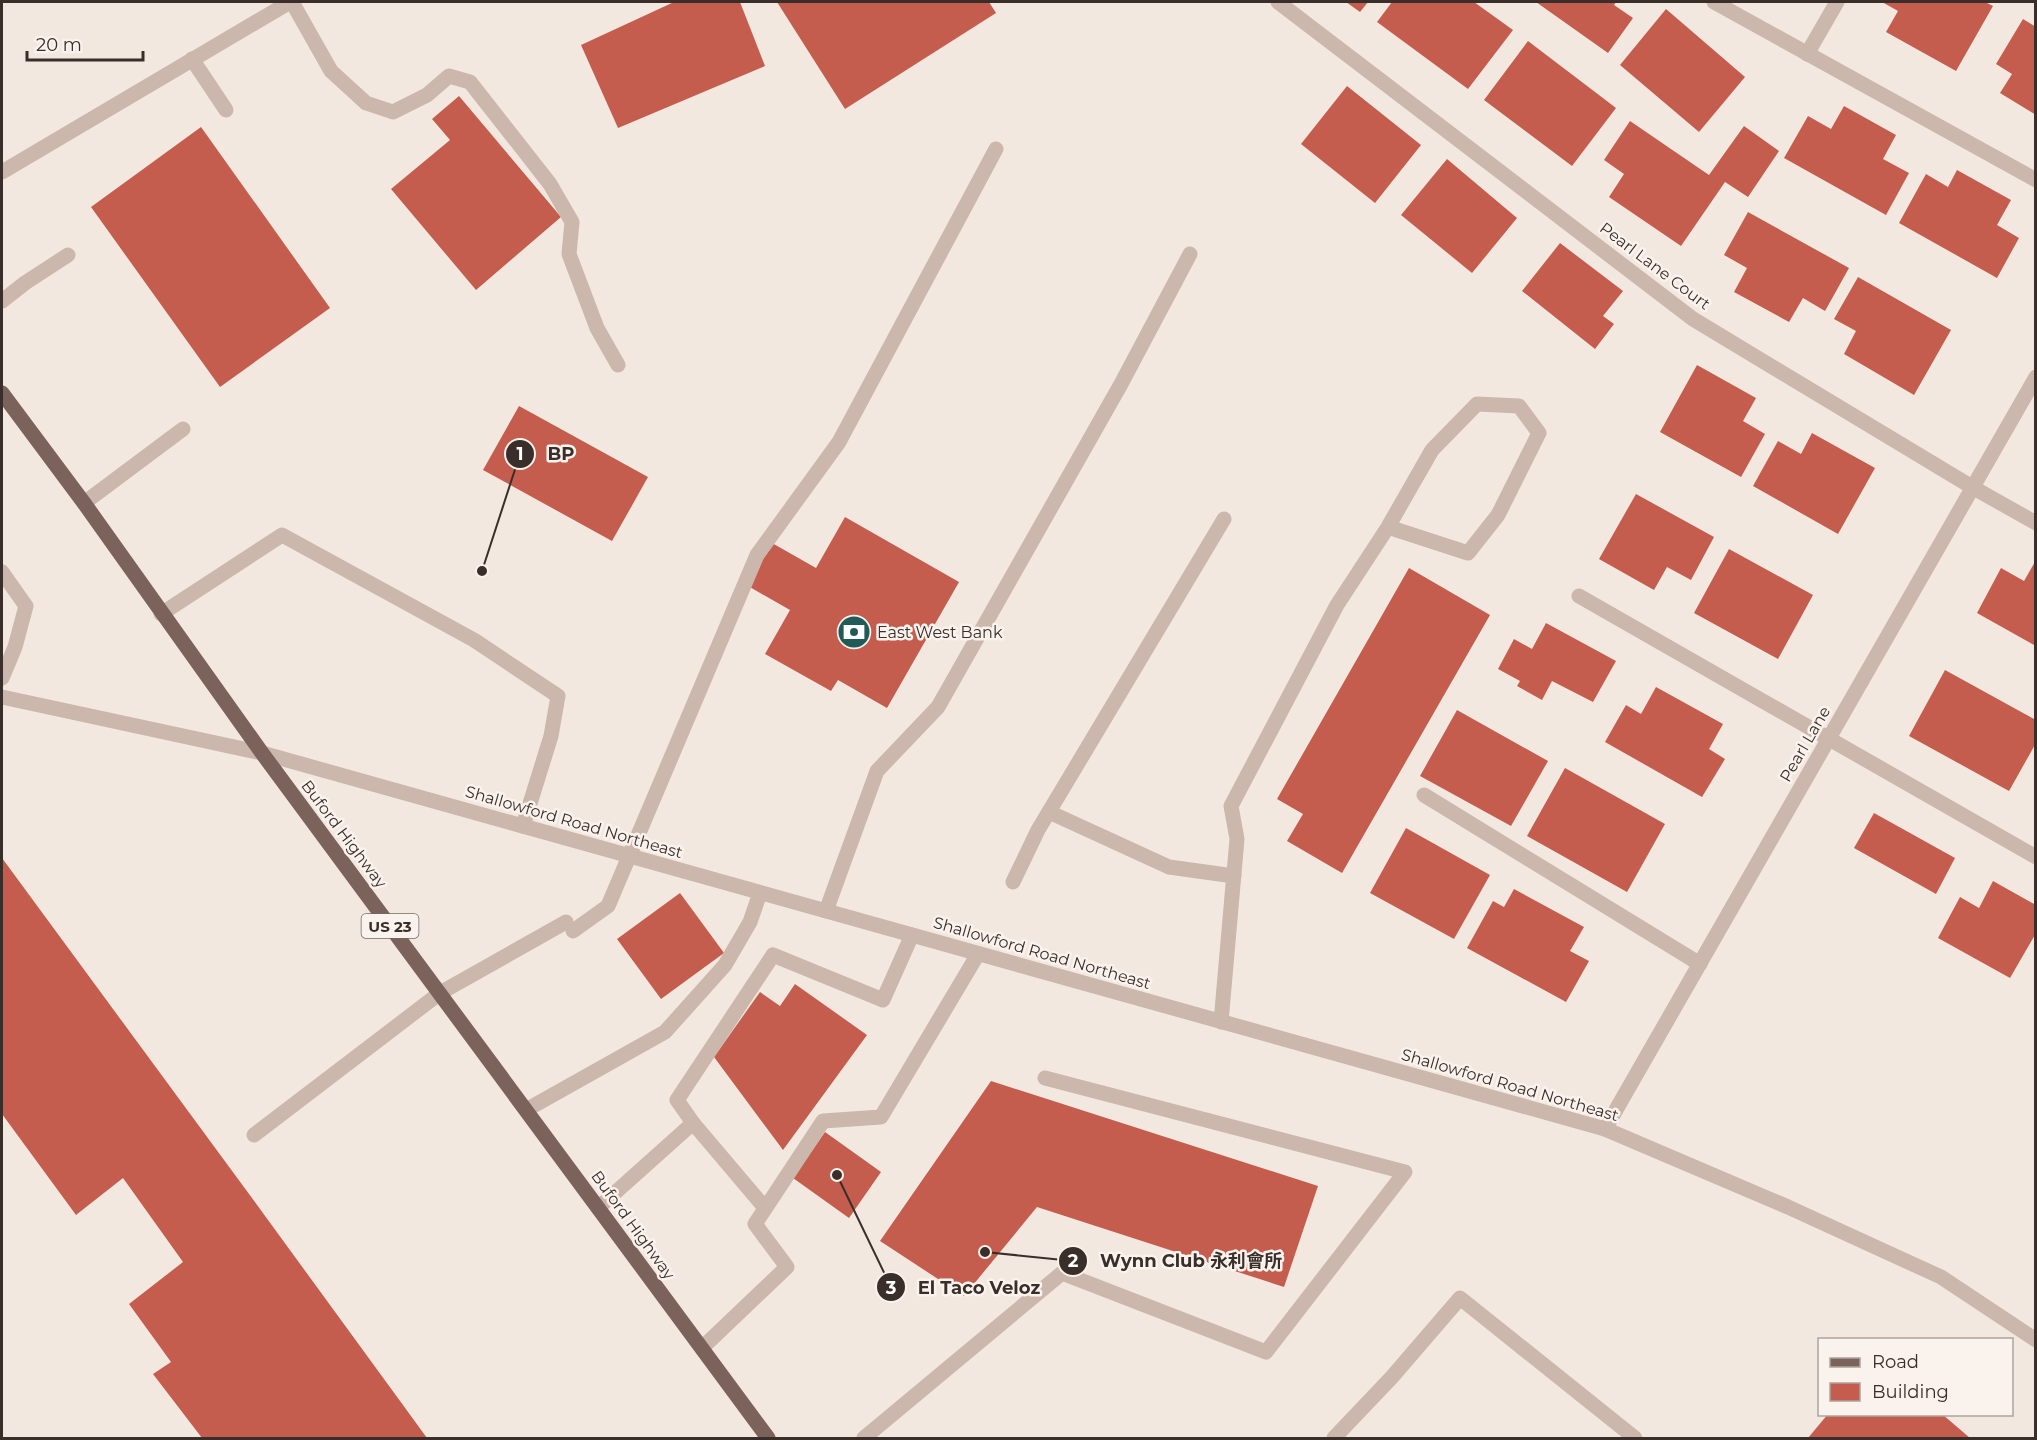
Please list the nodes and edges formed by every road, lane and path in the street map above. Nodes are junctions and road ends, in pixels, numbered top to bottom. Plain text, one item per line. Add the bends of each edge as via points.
1 (291, 2) edge
2 (1278, 2) edge
3 (1714, 2) edge
4 (1837, 2) edge
5 (1808, 54) junction
6 (192, 59) junction
7 (226, 110) dead end
8 (996, 149) dead end
9 (2, 172) edge
10 (2036, 180) edge
11 (1190, 254) dead end
12 (68, 255) dead end
13 (2, 301) edge
14 (618, 365) dead end
15 (2036, 377) edge
16 (2, 393) edge
17 (183, 429) dead end
18 (1972, 487) junction
19 (84, 503) junction
20 (1224, 519) dead end
21 (2036, 523) edge
22 (1388, 527) junction
23 (2, 572) edge
24 (1579, 596) dead end
25 (161, 614) junction
26 (2, 678) edge
27 (2, 698) edge
28 (1829, 739) junction
29 (262, 753) junction
30 (1424, 795) dead end
31 (1049, 812) junction
32 (523, 826) junction
33 (630, 856) junction
34 (2036, 856) edge
35 (1234, 876) junction
36 (1013, 882) dead end
37 (760, 893) junction
38 (826, 911) junction
39 (912, 935) junction
40 (978, 954) junction
41 (1700, 964) junction
42 (440, 993) junction
43 (1221, 1022) junction
44 (1045, 1078) dead end
45 (526, 1110) junction
46 (693, 1123) junction
47 (1605, 1129) junction
48 (254, 1135) dead end
49 (598, 1208) junction
50 (765, 1208) junction
51 (2036, 1340) edge
52 (702, 1348) junction
53 (768, 1438) edge
54 (864, 1438) edge
55 (1334, 1438) edge
56 (1635, 1438) edge

1 - 6 street
1 - 14 street via 331,71 366,103 393,112 427,95 449,76 470,82 550,184 572,222 568,254 597,328
2 - 18 street, Pearl Lane Court via 1693,319
3 - 5 street
4 - 5 street
5 - 10 street
6 - 7 street
6 - 9 street
8 - 33 street via 839,442 757,555
11 - 38 street via 938,708 877,771
12 - 13 street
15 - 18 street, Pearl Lane
16 - 19 main road, Buford Highway / US 23
17 - 19 street
18 - 21 street, Pearl Lane Court
18 - 28 street, Pearl Lane
19 - 25 main road, Buford Highway / US 23
20 - 31 street
22 - 22 street via 1432,450 1477,404 1520,406 1539,434 1498,515 1468,553
22 - 35 street via 1337,605 1231,806 1237,838
23 - 26 street via 26,606
24 - 28 street
25 - 29 main road, Buford Highway / US 23
25 - 32 street via 282,535 474,640 558,696 551,736
27 - 29 street, Shallowford Road Northeast
28 - 34 street
28 - 41 street, Pearl Lane
29 - 32 street, Shallowford Road Northeast
29 - 42 main road, Buford Highway / US 23
30 - 41 street
31 - 35 street via 1169,867
31 - 36 street
32 - 33 street, Shallowford Road Northeast
33 - 37 street, Shallowford Road Northeast
33 - 42 street via 608,906
35 - 43 street
37 - 38 street, Shallowford Road Northeast
37 - 45 street via 750,922 725,965 665,1032
38 - 39 street, Shallowford Road Northeast
39 - 40 street, Shallowford Road Northeast
39 - 46 street via 883,1000 773,955 677,1100
40 - 43 street, Shallowford Road Northeast
40 - 50 street via 881,1117 823,1120
41 - 47 street, Pearl Lane
42 - 45 main road, Buford Highway / US 23
42 - 48 street
43 - 47 street, Shallowford Road Northeast
44 - 54 street via 1405,1172 1266,1352 1062,1273
45 - 49 main road, Buford Highway / US 23
46 - 49 street
46 - 50 street
47 - 51 street, Shallowford Road Northeast via 1941,1277
49 - 52 main road, Buford Highway / US 23
50 - 52 street via 755,1224 787,1267
52 - 53 main road, Buford Highway / US 23
55 - 56 street via 1460,1298

